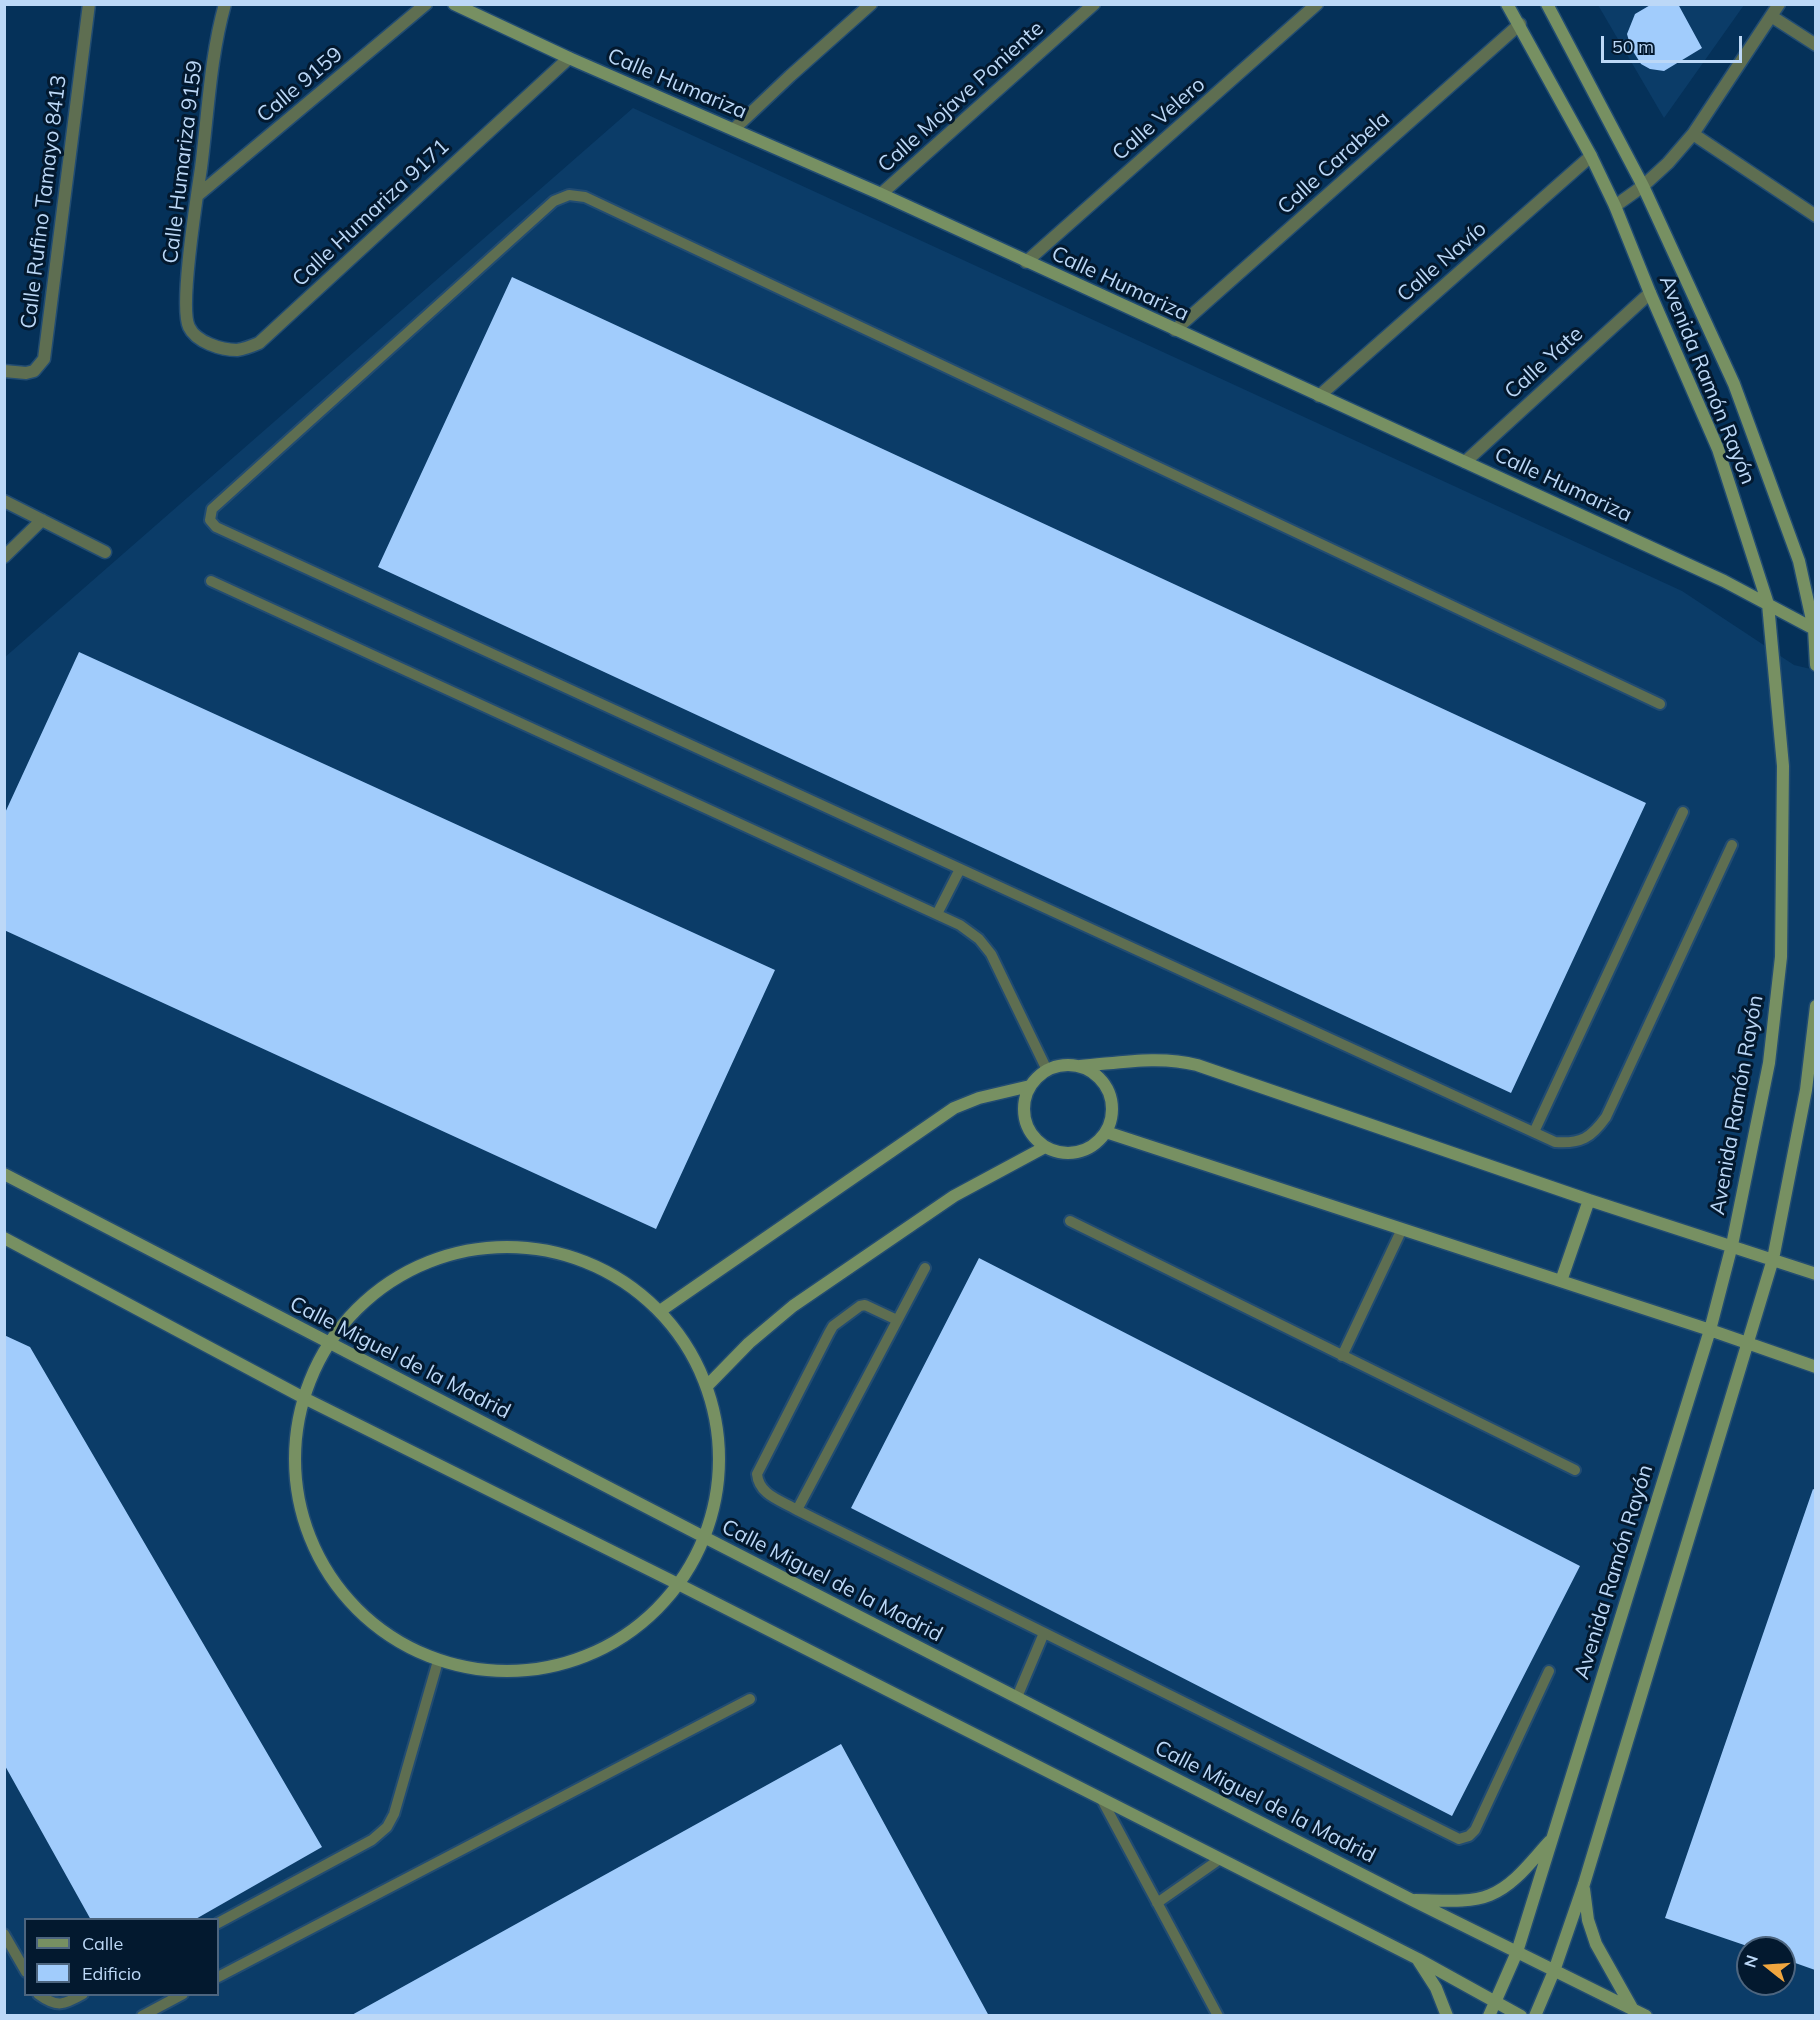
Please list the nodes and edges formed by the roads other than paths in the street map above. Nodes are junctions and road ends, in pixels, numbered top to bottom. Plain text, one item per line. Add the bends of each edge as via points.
1 (89, 4) edge
2 (225, 4) edge
3 (426, 4) edge
4 (454, 4) edge
5 (871, 4) edge
6 (1094, 4) edge
7 (1317, 4) edge
8 (1507, 4) edge
9 (1547, 4) edge
10 (1779, 4) edge
11 (1771, 16) junction
12 (1520, 24) junction
13 (1815, 45) edge
14 (569, 58) junction
15 (734, 129) junction
16 (1693, 134) junction
17 (1591, 156) junction
18 (1643, 186) junction
19 (881, 194) junction
20 (198, 195) junction
21 (1615, 206) junction
22 (1815, 216) edge
23 (1026, 262) junction
24 (1650, 293) junction
25 (188, 326) joint
26 (1175, 330) junction
27 (4, 371) edge
28 (1319, 396) junction
29 (1465, 462) junction
30 (4, 501) edge
31 (42, 520) junction
32 (105, 552) dead end
33 (4, 557) edge
34 (211, 581) dead end
35 (1768, 604) junction
36 (1815, 630) edge
37 (1815, 665) edge
38 (1660, 704) dead end
39 (1683, 812) dead end
40 (1732, 845) dead end
41 (960, 869) junction
42 (937, 914) junction
43 (1815, 1006) edge
44 (1080, 1066) junction
45 (1047, 1070) junction
46 (1030, 1086) junction
47 (1811, 1091) edge
48 (1106, 1132) junction
49 (1534, 1132) junction
50 (1045, 1147) junction
51 (4, 1174) edge
52 (1589, 1200) junction
53 (1070, 1221) dead end
54 (1402, 1229) junction
55 (4, 1238) edge
56 (1732, 1245) junction
57 (1773, 1259) junction
58 (925, 1268) dead end
59 (1815, 1274) edge
60 (1561, 1281) junction
61 (660, 1311) junction
62 (897, 1320) junction
63 (1710, 1330) junction
64 (329, 1344) junction
65 (1749, 1344) junction
66 (1342, 1356) junction
67 (1815, 1367) edge
68 (707, 1386) junction
69 (304, 1398) junction
70 (1575, 1470) dead end
71 (797, 1510) junction
72 (704, 1537) junction
73 (678, 1584) junction
74 (1044, 1633) junction
75 (438, 1660) junction
76 (1549, 1671) dead end
77 (1017, 1697) junction
78 (750, 1700) dead end
79 (1101, 1798) junction
80 (1552, 1838) junction
81 (1220, 1859) junction
82 (1584, 1884) junction
83 (1412, 1900) junction
84 (1157, 1903) junction
85 (219, 1922) edge
86 (4, 1934) edge
87 (1517, 1952) junction
88 (1418, 1959) junction
89 (24, 1969) edge
90 (1554, 1971) junction
91 (219, 1976) edge
92 (40, 1996) edge
93 (81, 1996) edge
94 (181, 1996) edge
95 (1495, 2002) junction
96 (1632, 2009) junction
97 (142, 2016) edge
98 (1218, 2016) edge
99 (1447, 2016) edge
100 (1489, 2016) edge
101 (1521, 2016) edge
102 (1535, 2016) edge
103 (1646, 2016) edge

1 - 27 street, Calle Rufino Tamayo 8413 via 44,359 34,371
2 - 20 street, Calle Humariza 9159 via 217,39
3 - 20 street, Calle 9159
4 - 14 main road, Calle Humariza
5 - 15 street
6 - 19 street, Calle Mojave Poniente
7 - 23 street, Calle Velero
8 - 12 main road, Avenida Ramón Rayón
9 - 18 main road, Avenida Ramón Rayón
10 - 11 street
11 - 13 street
11 - 16 street
12 - 17 main road, Avenida Ramón Rayón
12 - 26 street, Calle Carabela
14 - 15 main road, Calle Humariza
14 - 25 street, Calle Humariza 9171 via 259,344 236,350 218,347 192,333
15 - 19 main road, Calle Humariza
16 - 18 street
16 - 22 street
17 - 21 main road, Avenida Ramón Rayón
17 - 28 street, Calle Navío
18 - 21 street
18 - 36 main road, Avenida Ramón Rayón via 1734,384 1799,561
19 - 23 main road, Calle Humariza
20 - 25 street, Calle Humariza 9159 via 187,291
21 - 24 main road, Avenida Ramón Rayón
23 - 26 main road, Calle Humariza
24 - 29 street, Calle Yate
24 - 35 main road, Avenida Ramón Rayón via 1718,448
26 - 28 main road, Calle Humariza
28 - 29 main road, Calle Humariza
29 - 35 main road, Calle Humariza
30 - 31 street
31 - 32 street
31 - 33 street
34 - 42 lane
35 - 36 main road, Calle Humariza
35 - 56 main road, Avenida Ramón Rayón via 1783,766 1781,957 1768,1063
36 - 37 main road, Avenida Ramón Rayón
38 - 41 lane via 585,197 569,195 554,201 212,509 210,520 216,527
39 - 49 lane
40 - 49 lane via 1606,1117 1595,1132 1571,1143 1555,1142
41 - 42 lane
41 - 49 lane
42 - 45 lane via 979,939 991,954
43 - 47 main road
44 - 45 main road
44 - 48 main road via 1100,1078 1111,1098
44 - 52 main road via 1159,1059 1180,1061
45 - 46 main road
46 - 50 main road via 1025,1097 1025,1120 1029,1131
46 - 61 main road via 954,1108
47 - 57 main road
48 - 50 main road via 1089,1148 1078,1152 1067,1154
48 - 54 main road
50 - 68 main road via 954,1196 793,1306
51 - 64 main road, Calle Miguel de la Madrid
52 - 56 main road
52 - 60 main road
53 - 66 lane
54 - 60 main road
54 - 66 lane
55 - 69 main road
56 - 57 main road
56 - 63 main road, Avenida Ramón Rayón
57 - 59 main road
57 - 65 main road
58 - 62 lane
60 - 63 main road
61 - 64 main road via 614,1274 554,1251 490,1246 427,1262 408,1273 372,1295
61 - 68 main road via 689,1349
62 - 71 lane
62 - 71 lane via 865,1305 829,1332 757,1473 763,1491
63 - 65 main road
63 - 80 main road, Avenida Ramón Rayón
64 - 69 main road
64 - 72 main road, Calle Miguel de la Madrid
65 - 67 main road
65 - 82 main road
66 - 70 lane
68 - 72 main road via 718,1436 718,1467 717,1488
69 - 73 main road
69 - 75 main road via 295,1452 300,1506 318,1557 349,1601 390,1637
71 - 74 lane
72 - 73 main road
72 - 77 main road, Calle Miguel de la Madrid
73 - 75 main road via 642,1623 596,1652 544,1669 490,1671
73 - 79 main road
74 - 76 lane via 1459,1839 1475,1830
74 - 77 lane
75 - 85 lane via 387,1827 372,1840
77 - 83 main road, Calle Miguel de la Madrid
78 - 91 lane
79 - 81 main road
79 - 84 lane
80 - 83 main road via 1518,1876 1490,1895
80 - 87 main road, Avenida Ramón Rayón
81 - 84 lane
81 - 88 main road
82 - 90 main road
82 - 96 main road via 1589,1928
83 - 87 main road, Calle Miguel de la Madrid
84 - 98 lane
86 - 89 lane
87 - 90 main road, Calle Miguel de la Madrid
87 - 95 main road, Avenida Ramón Rayón
88 - 95 main road
88 - 99 main road
90 - 96 main road, Calle Miguel de la Madrid
90 - 102 main road
92 - 93 lane via 51,2003 66,2004
94 - 97 lane
95 - 100 main road, Avenida Ramón Rayón
95 - 101 main road
96 - 103 main road, Calle Miguel de la Madrid

